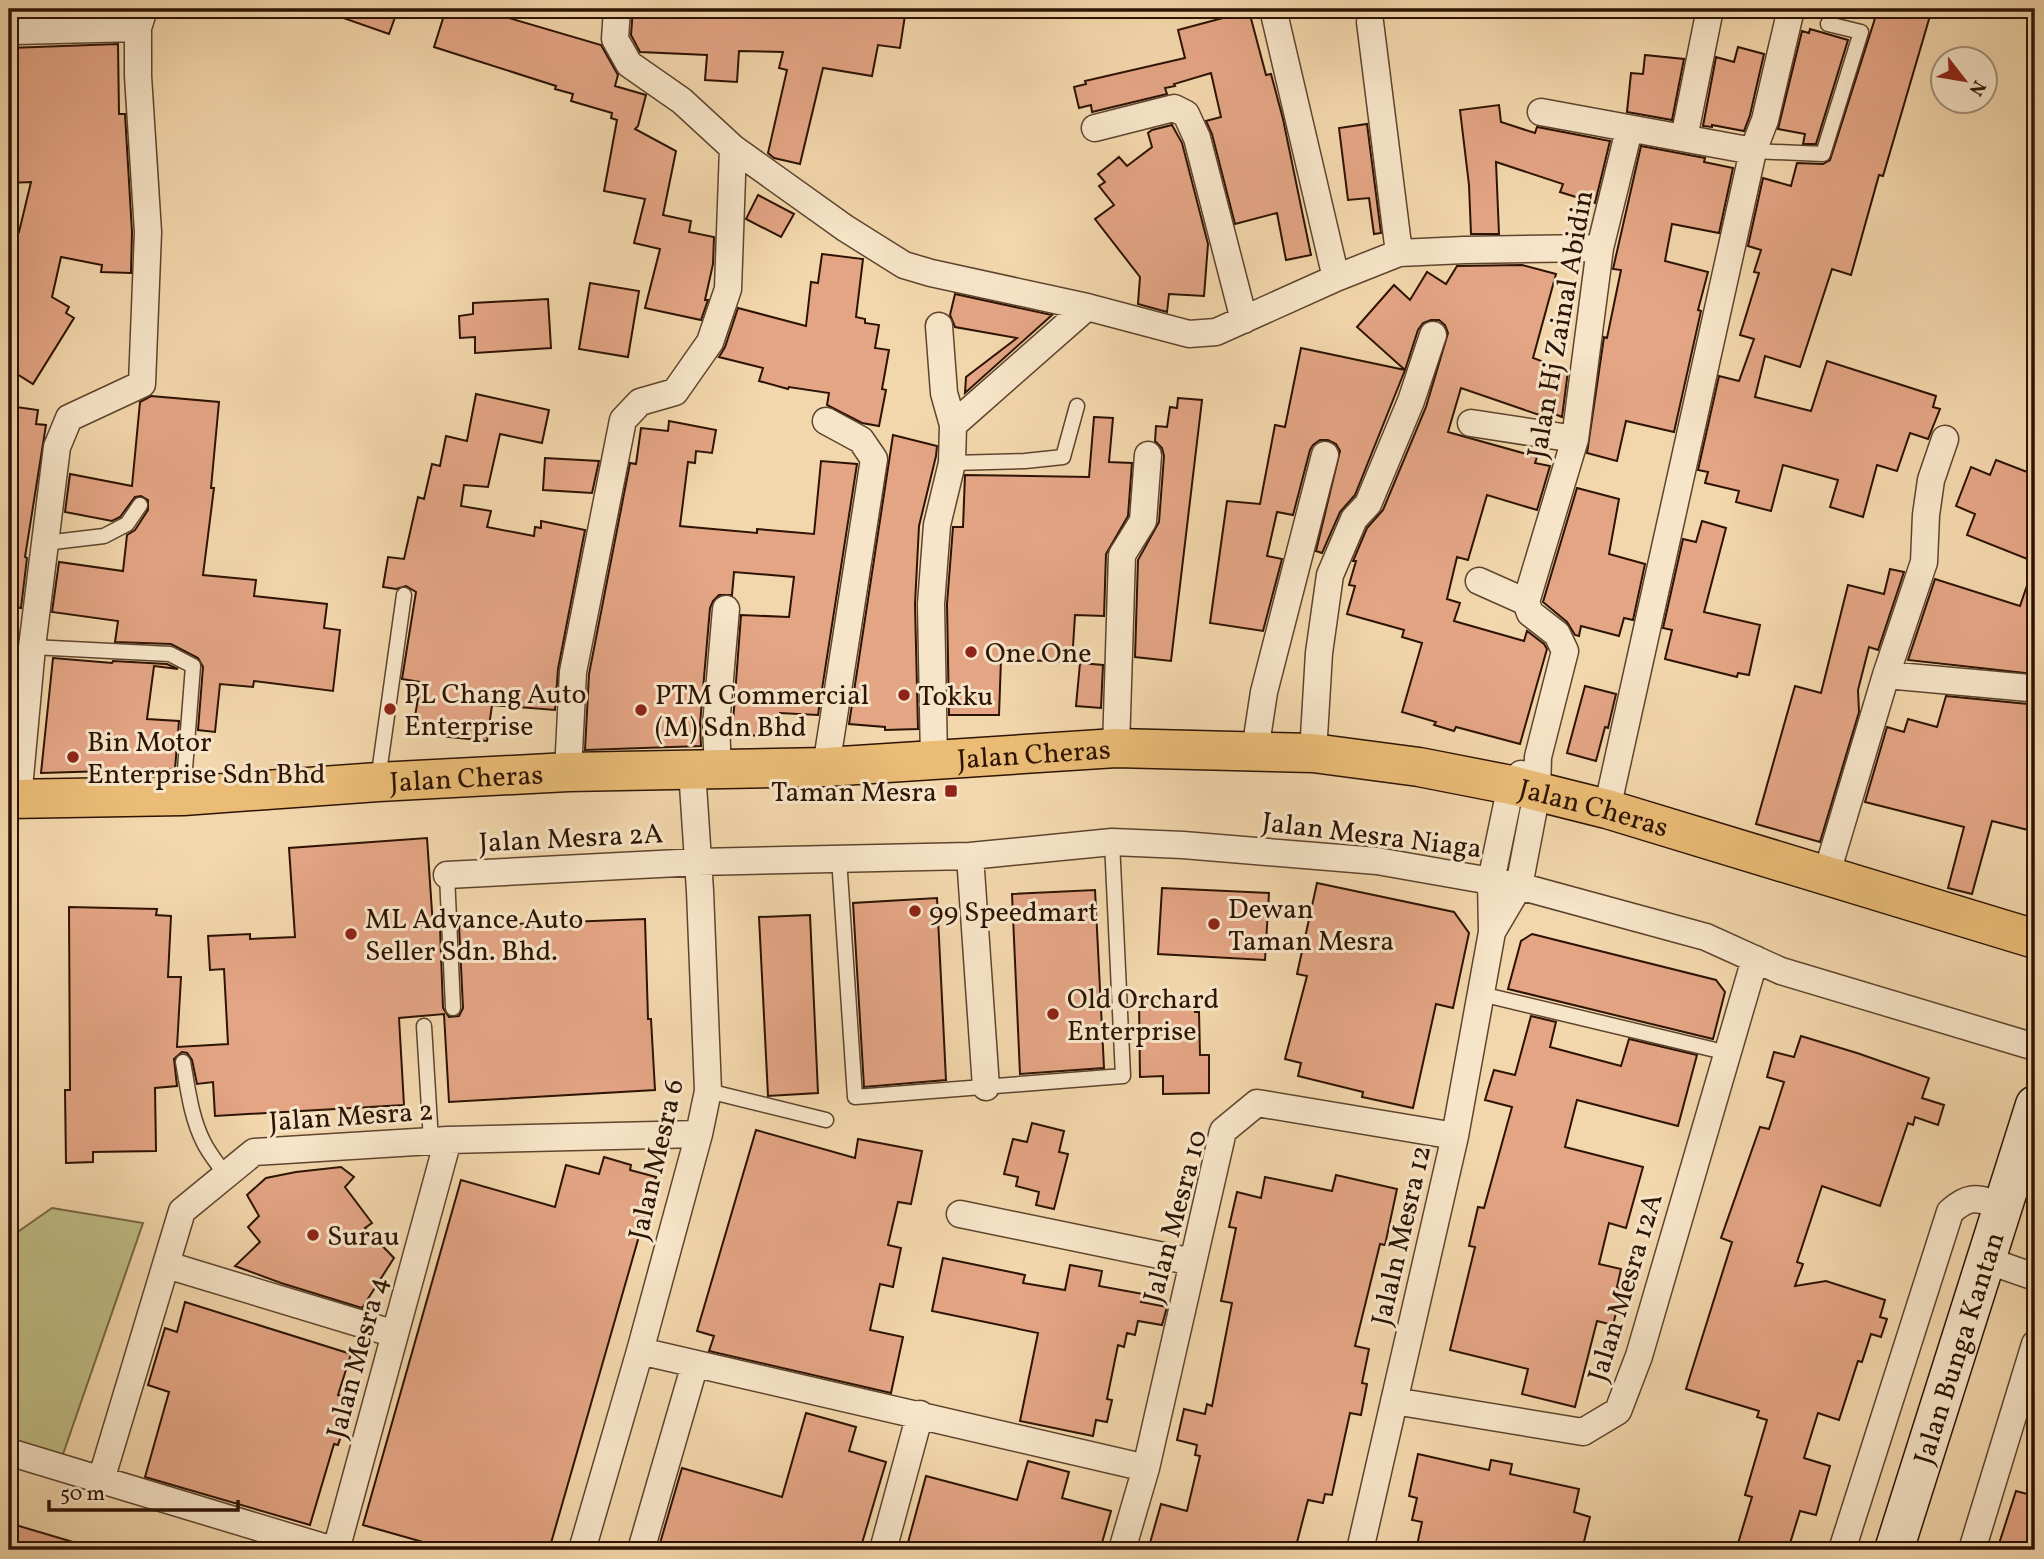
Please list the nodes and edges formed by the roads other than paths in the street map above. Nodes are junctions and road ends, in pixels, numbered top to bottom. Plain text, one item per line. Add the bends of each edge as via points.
1 (617, 9) edge
2 (1273, 9) edge
3 (1710, 9) edge
4 (1791, 9) edge
5 (141, 19) edge
6 (1370, 22) dead end
7 (1828, 24) dead end
8 (10, 31) edge
9 (1541, 112) dead end
10 (1096, 128) dead end
11 (1629, 130) junction
12 (1684, 138) junction
13 (733, 148) junction
14 (1753, 151) junction
15 (1600, 248) junction
16 (1399, 253) junction
17 (1336, 278) junction
18 (1087, 307) junction
19 (1244, 320) junction
20 (939, 326) dead end
21 (1433, 335) dead end
22 (1077, 406) dead end
23 (825, 421) dead end
24 (1471, 423) dead end
25 (953, 425) junction
26 (1574, 439) junction
27 (1945, 439) dead end
28 (1325, 455) dead end
29 (1148, 456) dead end
30 (952, 463) junction
31 (140, 505) dead end
32 (45, 543) junction
33 (1479, 581) dead end
34 (404, 595) dead end
35 (1526, 602) junction
36 (726, 609) dead end
37 (32, 647) junction
38 (1886, 675) junction
39 (2029, 688) dead end
40 (1116, 748) junction
41 (1255, 751) junction
42 (1313, 753) junction
43 (934, 760) junction
44 (826, 767) junction
45 (705, 770) junction
46 (568, 772) junction
47 (1528, 778) junction
48 (378, 782) junction
49 (183, 796) junction
50 (14, 799) edge
51 (1607, 808) junction
52 (1112, 842) junction
53 (970, 856) junction
54 (839, 858) junction
55 (698, 862) junction
56 (447, 875) joint
57 (1826, 876) junction
58 (1491, 881) junction
59 (1518, 886) junction
60 (1492, 932) junction
61 (2035, 939) edge
62 (1755, 959) junction
63 (1481, 994) junction
64 (453, 1008) dead end
65 (424, 1026) dead end
66 (2035, 1047) edge
67 (1728, 1053) junction
68 (183, 1062) dead end
69 (986, 1087) junction
70 (708, 1091) junction
71 (2035, 1105) edge
72 (826, 1120) dead end
73 (699, 1134) junction
74 (1455, 1136) junction
75 (440, 1140) junction
76 (226, 1176) junction
77 (2003, 1206) junction
78 (960, 1214) dead end
79 (1986, 1260) junction
80 (1193, 1262) junction
81 (167, 1265) junction
82 (2035, 1277) edge
83 (394, 1334) junction
84 (2035, 1344) edge
85 (640, 1352) junction
86 (695, 1364) junction
87 (1394, 1401) junction
88 (920, 1414) junction
89 (9, 1452) edge
90 (1146, 1468) junction
91 (101, 1480) junction
92 (334, 1550) edge
93 (582, 1550) edge
94 (641, 1550) edge
95 (883, 1550) edge
96 (1122, 1550) edge
97 (1360, 1550) edge
98 (1842, 1550) edge
99 (1894, 1550) edge
100 (1972, 1550) edge

1 - 13 street via 615,39 629,64 682,101
2 - 17 street
3 - 12 street
4 - 14 street via 1765,120
5 - 8 street
5 - 32 street via 138,76 148,232 142,384 69,418 57,447
6 - 16 street
7 - 14 lane via 1861,32 1823,154
9 - 11 street
10 - 19 street via 1174,108 1186,114 1197,138
11 - 12 street
11 - 15 street, Jalan Hj Zainal Abidin
12 - 14 street
13 - 18 street via 904,265
13 - 46 street via 728,289 710,342 675,393 640,402 623,420 573,672
14 - 51 street
15 - 16 street
15 - 26 street, Jalan Hj Zainal Abidin
16 - 17 street
17 - 19 street
18 - 19 street via 1189,334 1216,332
18 - 25 street
20 - 25 street via 944,393
21 - 42 street via 1368,503 1354,519 1330,575 1319,653
22 - 30 lane via 1063,457
23 - 44 street via 861,440 874,459
24 - 26 street
25 - 30 street
26 - 35 street, Jalan Hj Zainal Abidin
27 - 38 street via 1931,480 1924,562
28 - 41 street via 1264,692
29 - 40 street via 1143,521 1122,555
30 - 43 street via 937,525 931,604
31 - 32 lane via 127,524 104,536
32 - 37 street
33 - 35 street
34 - 48 lane
35 - 47 street via 1530,613 1557,634 1565,651
36 - 45 street, Jalan Mesra 6 via 716,725
37 - 49 lane via 170,654 193,666
37 - 50 street
38 - 39 street
38 - 57 street
40 - 41 main road, Jalan Cheras
40 - 43 main road, Jalan Cheras
41 - 42 main road, Jalan Cheras
42 - 47 main road, Jalan Cheras
43 - 44 main road, Jalan Cheras
44 - 45 main road, Jalan Cheras
45 - 46 main road, Jalan Cheras
45 - 55 street, Jalan Mesra 6
46 - 48 main road, Jalan Cheras
47 - 51 main road, Jalan Cheras
47 - 58 street
47 - 59 street
48 - 49 main road, Jalan Cheras
49 - 50 main road, Jalan Cheras
51 - 57 main road, Jalan Cheras
52 - 53 street, Jalan Mesra Niaga
52 - 58 street, Jalan Mesra Niaga via 1377,861
52 - 69 lane via 1124,1076
53 - 54 street, Jalan Mesra Niaga
53 - 69 street
54 - 55 street, Jalan Mesra Niaga
54 - 69 lane via 855,1097
55 - 56 street, Jalan Mesra 2A
55 - 70 street, Jalan Mesra 6
56 - 64 lane
57 - 61 main road, Jalan Cheras
58 - 59 street, Jalan Mesra Niaga
58 - 60 street
59 - 60 street
59 - 62 street, Jalan Mesra Niaga via 1706,937
60 - 63 street, Jalaln Mesra 12
62 - 66 street, Jalan Mesra Niaga via 1781,971
62 - 67 street, Jalan Mesra 12A
63 - 67 lane
63 - 74 street, Jalaln Mesra 12
65 - 75 lane
67 - 87 street, Jalan Mesra 12A via 1639,1356 1618,1411 1583,1432
68 - 76 lane via 193,1115
70 - 72 lane
70 - 73 street, Jalan Mesra 6
71 - 77 street, Jalan Bunga Kantan
73 - 75 street, Jalan Mesra 2
73 - 85 street, Jalan Mesra 6
74 - 80 street, Jalan Mesra 10 via 1257,1103 1223,1131
74 - 87 street, Jalaln Mesra 12
75 - 76 street, Jalan Mesra 2 via 254,1152
75 - 83 street, Jalan Mesra 4
76 - 81 street, Jalan Mesra 2 via 182,1211
77 - 79 street, Jalan Bunga Kantan
77 - 98 street via 1963,1200 1950,1212
78 - 80 street
79 - 82 street
79 - 99 street, Jalan Bunga Kantan
80 - 90 street, Jalan Mesra 10
81 - 83 street
81 - 91 street, Jalan Mesra 2
83 - 92 street, Jalan Mesra 4
84 - 100 street
85 - 86 street
85 - 93 street, Jalan Mesra 6
86 - 88 street
86 - 94 street
87 - 97 street, Jalaln Mesra 12
88 - 90 street
88 - 95 street
89 - 91 street
90 - 96 street, Jalan Mesra 10
91 - 92 street

